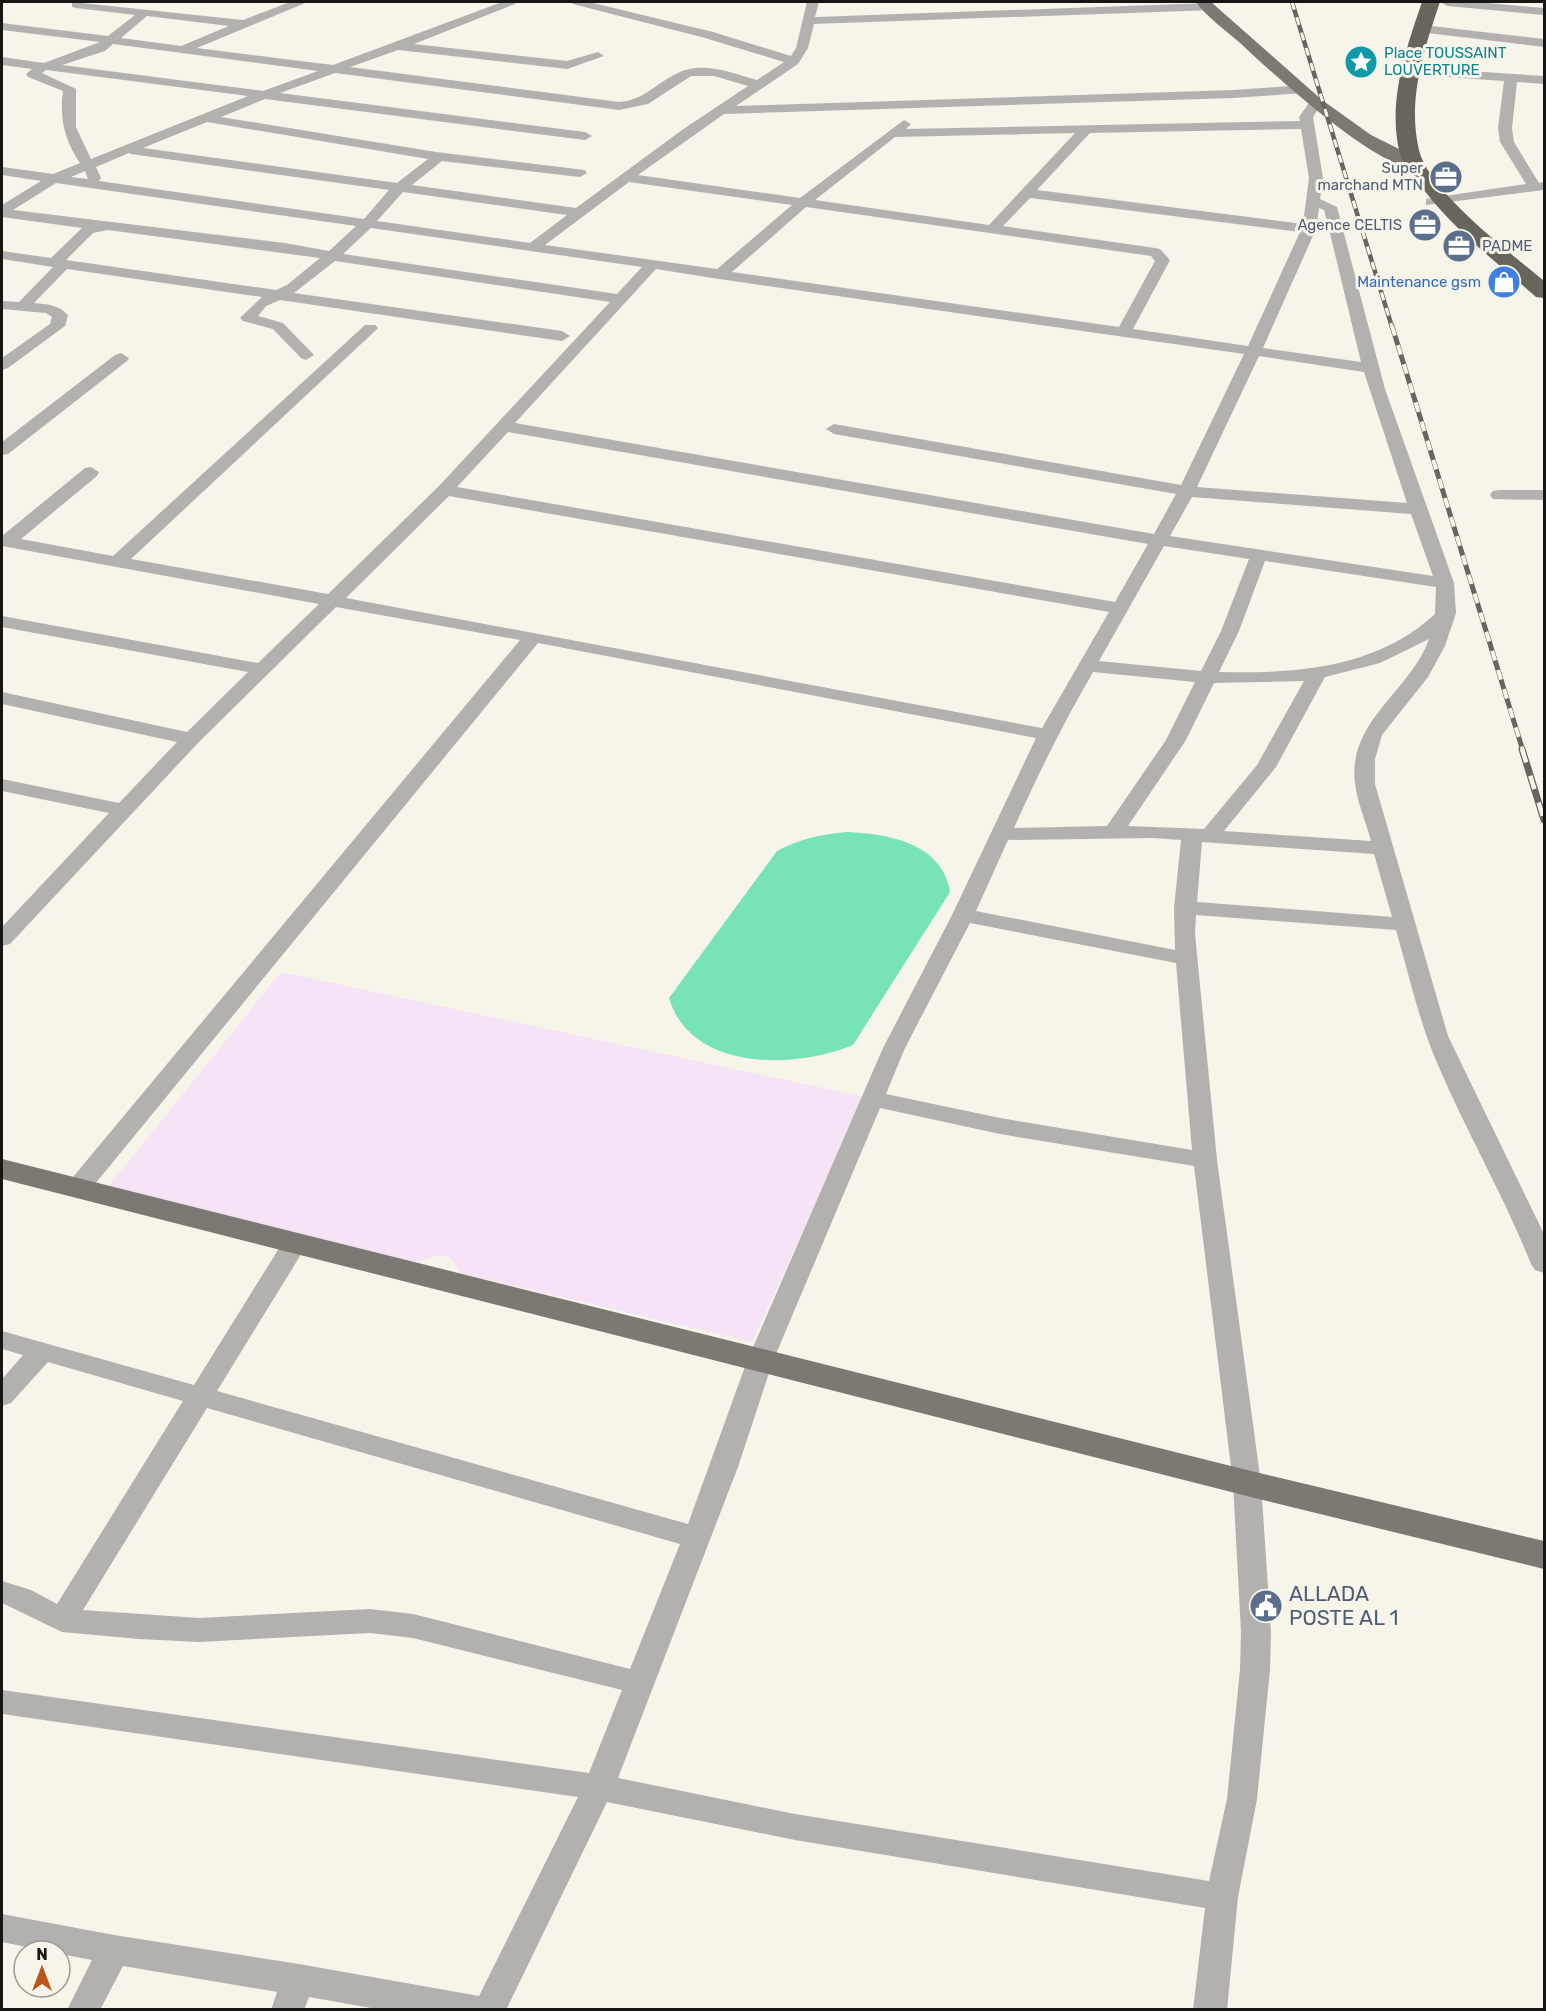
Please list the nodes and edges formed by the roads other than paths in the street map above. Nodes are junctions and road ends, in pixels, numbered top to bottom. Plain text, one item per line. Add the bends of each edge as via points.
1 (299, 2) edge
2 (511, 2) edge
3 (577, 2) edge
4 (813, 2) edge
5 (980, 2) edge
6 (1431, 2) edge
7 (1447, 2) edge
8 (76, 4) dead end
9 (1207, 4) edge
10 (145, 12) junction
11 (1545, 12) edge
12 (986, 14) junction
13 (808, 21) junction
14 (243, 24) junction
15 (2, 26) edge
16 (1423, 29) junction
17 (111, 40) junction
18 (1545, 43) edge
19 (397, 46) junction
20 (182, 49) junction
21 (464, 53) junction
22 (598, 56) dead end
23 (2, 61) edge
24 (794, 61) junction
25 (43, 67) junction
26 (333, 69) junction
27 (1411, 70) junction
28 (1511, 76) junction
29 (1545, 80) edge
30 (759, 85) junction
31 (475, 88) junction
32 (1303, 89) junction
33 (263, 95) junction
34 (933, 103) junction
35 (1316, 103) junction
36 (721, 110) junction
37 (205, 118) junction
38 (1307, 125) junction
39 (1086, 130) junction
40 (893, 133) junction
41 (585, 136) dead end
42 (131, 150) junction
43 (436, 156) junction
44 (1409, 162) junction
45 (91, 166) junction
46 (2, 171) edge
47 (580, 173) dead end
48 (627, 178) junction
49 (53, 179) junction
50 (95, 185) junction
51 (1540, 186) edge
52 (400, 188) junction
53 (1026, 193) junction
54 (1313, 201) junction
55 (804, 202) junction
56 (1437, 202) junction
57 (2, 212) edge
58 (579, 213) junction
59 (367, 224) junction
60 (98, 226) junction
61 (994, 228) junction
62 (1309, 229) junction
63 (532, 248) junction
64 (2, 255) edge
65 (333, 255) junction
66 (60, 263) junction
67 (651, 266) junction
68 (719, 275) junction
69 (276, 295) junction
70 (620, 299) junction
71 (1544, 299) edge
72 (2, 305) edge
73 (23, 306) junction
74 (370, 328) dead end
75 (1124, 331) junction
76 (562, 336) dead end
77 (1254, 351) junction
78 (306, 355) dead end
79 (121, 358) dead end
80 (2, 365) edge
81 (1372, 368) junction
82 (503, 426) junction
83 (834, 429) dead end
84 (2, 450) edge
85 (91, 472) dead end
86 (445, 490) junction
87 (1186, 491) junction
88 (1499, 495) dead end
89 (1545, 495) edge
90 (1418, 509) junction
91 (1158, 540) junction
92 (4, 541) edge
93 (1259, 555) junction
94 (116, 562) junction
95 (1445, 583) junction
96 (332, 601) junction
97 (1120, 608) junction
98 (1447, 613) junction
99 (2, 621) edge
100 (533, 637) junction
101 (1088, 666) junction
102 (261, 669) junction
103 (1317, 675) junction
104 (1206, 677) junction
105 (2, 698) edge
106 (1050, 735) junction
107 (191, 739) junction
108 (2, 785) edge
109 (123, 810) junction
110 (1114, 831) junction
111 (1000, 834) junction
112 (1201, 835) junction
113 (1384, 849) junction
114 (1185, 908) junction
115 (963, 915) junction
116 (1405, 924) junction
117 (2, 939) edge
118 (1186, 959) junction
119 (872, 1099) junction
120 (1205, 1160) junction
121 (2, 1169) edge
122 (77, 1189) junction
123 (295, 1243) junction
124 (1545, 1263) edge
125 (2, 1340) edge
126 (42, 1352) junction
127 (760, 1362) junction
128 (2, 1396) edge
129 (199, 1396) junction
130 (1246, 1483) junction
131 (695, 1537) junction
132 (1545, 1556) edge
133 (2, 1592) edge
134 (62, 1620) junction
135 (640, 1683) junction
136 (2, 1702) edge
137 (599, 1787) junction
138 (1222, 1897) junction
139 (2, 1928) edge
140 (114, 1950) junction
141 (299, 1979) junction
142 (83, 2010) edge
143 (287, 2010) edge
144 (476, 2010) edge
145 (489, 2010) edge
146 (1210, 2010) edge

1 - 14 street
2 - 19 street
3 - 24 street
4 - 13 street
5 - 12 street
6 - 16 highway
7 - 11 street
8 - 10 street
9 - 12 street
9 - 32 main road
10 - 14 street
10 - 17 street
12 - 13 street
13 - 24 street via 802,48
14 - 20 street
15 - 17 street
16 - 18 street
16 - 27 highway
17 - 20 street
17 - 25 street via 95,51
19 - 21 street
19 - 26 street
20 - 26 street
21 - 22 street via 567,65
21 - 31 street via 469,61 465,81
23 - 25 street
24 - 30 street
25 - 33 street
25 - 45 street via 32,76 70,89 66,109 74,141
26 - 31 street
26 - 33 street
27 - 28 street
27 - 44 highway via 1397,101 1394,121 1395,138
28 - 29 street
28 - 51 street via 1507,142
30 - 31 street via 697,71 675,79 661,93 632,107
30 - 36 street
32 - 34 street
32 - 35 main road
33 - 37 street
33 - 41 street
34 - 36 street
34 - 40 street
35 - 38 street via 1307,111
35 - 44 main road via 1365,139
36 - 48 street
37 - 42 street
37 - 43 street
38 - 39 street
38 - 54 street via 1315,166
39 - 40 street
39 - 53 street
40 - 55 street
42 - 45 street
42 - 52 street
43 - 47 street
43 - 52 street
44 - 56 highway
45 - 49 street
45 - 50 street
46 - 49 street
48 - 55 street
48 - 58 street
49 - 50 street
49 - 57 street
50 - 59 street
51 - 56 street
52 - 58 street
52 - 59 street
53 - 61 street
53 - 62 street
54 - 62 street
54 - 81 street via 1330,207
55 - 61 street
55 - 68 street
56 - 71 highway
57 - 60 street
58 - 63 street
59 - 63 street
59 - 65 street
60 - 65 street
60 - 66 street via 89,229
61 - 75 street via 1161,255 1163,260
62 - 77 street
63 - 67 street
64 - 66 street
65 - 69 street via 292,288
65 - 70 street
66 - 69 street
66 - 73 street
67 - 68 street
67 - 70 street
68 - 75 street
69 - 76 street
69 - 78 street via 261,303 248,318 279,326
70 - 82 street
72 - 73 street
73 - 80 street via 50,309 60,315 60,321
74 - 94 street
75 - 77 street
77 - 81 street
77 - 87 street
79 - 84 street
81 - 90 street
82 - 86 street
82 - 91 street
83 - 87 street
85 - 92 street
86 - 96 street
86 - 97 street
87 - 90 street
87 - 91 street
88 - 89 street
90 - 95 street
91 - 93 street
91 - 97 street
92 - 94 street
93 - 95 street
93 - 104 street via 1230,631
94 - 96 street
95 - 98 street
96 - 100 street
96 - 102 street
97 - 101 street
98 - 103 street via 1413,641 1362,663
98 - 113 street via 1428,661 1373,732 1367,746 1365,784
99 - 102 street
100 - 106 street
100 - 122 street
101 - 104 street
101 - 106 street
102 - 107 street
103 - 104 street
103 - 112 street via 1266,767
104 - 110 street via 1176,740
105 - 107 street
106 - 111 street via 1039,750
107 - 109 street
108 - 109 street
109 - 117 street
110 - 111 street
110 - 112 street
111 - 115 street
112 - 113 street
112 - 114 street
113 - 116 street
114 - 116 street
114 - 118 street
115 - 118 street
115 - 119 street
116 - 124 street via 1448,1066
118 - 120 street
119 - 120 street via 1000,1126
119 - 127 street
120 - 130 street
121 - 122 main road
122 - 123 main road
123 - 127 main road
123 - 129 street
125 - 126 street
126 - 128 street
126 - 129 street
127 - 130 main road
127 - 131 street
129 - 131 street
129 - 134 street
130 - 132 main road
130 - 138 street via 1255,1670 1242,1799
131 - 135 street
133 - 134 street
134 - 135 street via 199,1630 370,1621 403,1624
135 - 137 street
136 - 137 street
137 - 138 street via 795,1827
137 - 145 street
138 - 146 street
139 - 140 street
140 - 141 street
140 - 142 street
141 - 143 street
141 - 144 street

